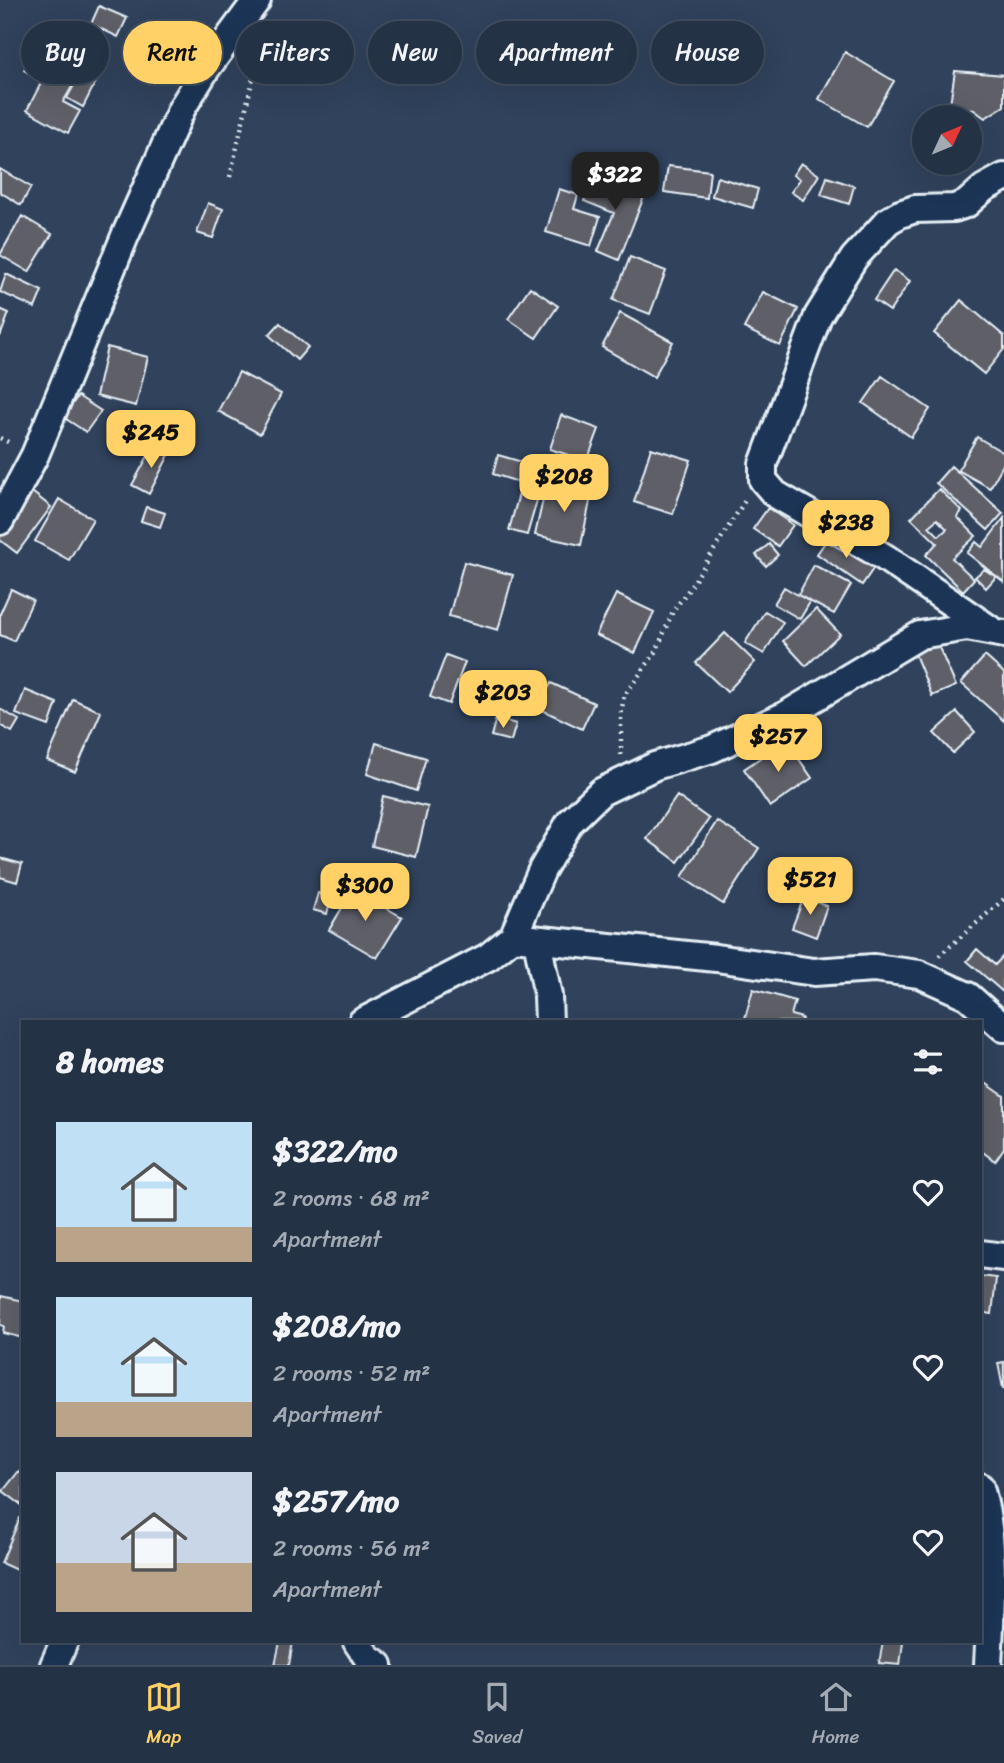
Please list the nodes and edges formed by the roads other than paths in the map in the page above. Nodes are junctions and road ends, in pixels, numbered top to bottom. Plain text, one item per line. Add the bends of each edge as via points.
1 (257, 0) edge
2 (1004, 177) edge
3 (0, 521) edge
4 (1000, 633) edge
5 (525, 938) junction
6 (366, 1020) edge
7 (549, 1020) edge
8 (1004, 1028) edge
9 (982, 1254) edge
10 (1004, 1257) edge
11 (982, 1494) edge
12 (991, 1555) edge
13 (64, 1643) edge
14 (358, 1643) edge
15 (54, 1665) edge
16 (379, 1665) edge
17 (988, 1665) edge

1 - 3 street via 183,108 125,236 36,456
2 - 4 street via 967,204 900,214 854,258 818,316 763,464 763,480 775,494 884,557
4 - 5 street via 967,627 920,635 786,715 712,749 654,766 601,792 570,822 542,870
5 - 6 street
5 - 7 street via 548,996
5 - 8 street via 814,972 874,968 919,974 968,996
9 - 10 street
11 - 12 street
12 - 17 street
13 - 15 street
14 - 16 street

